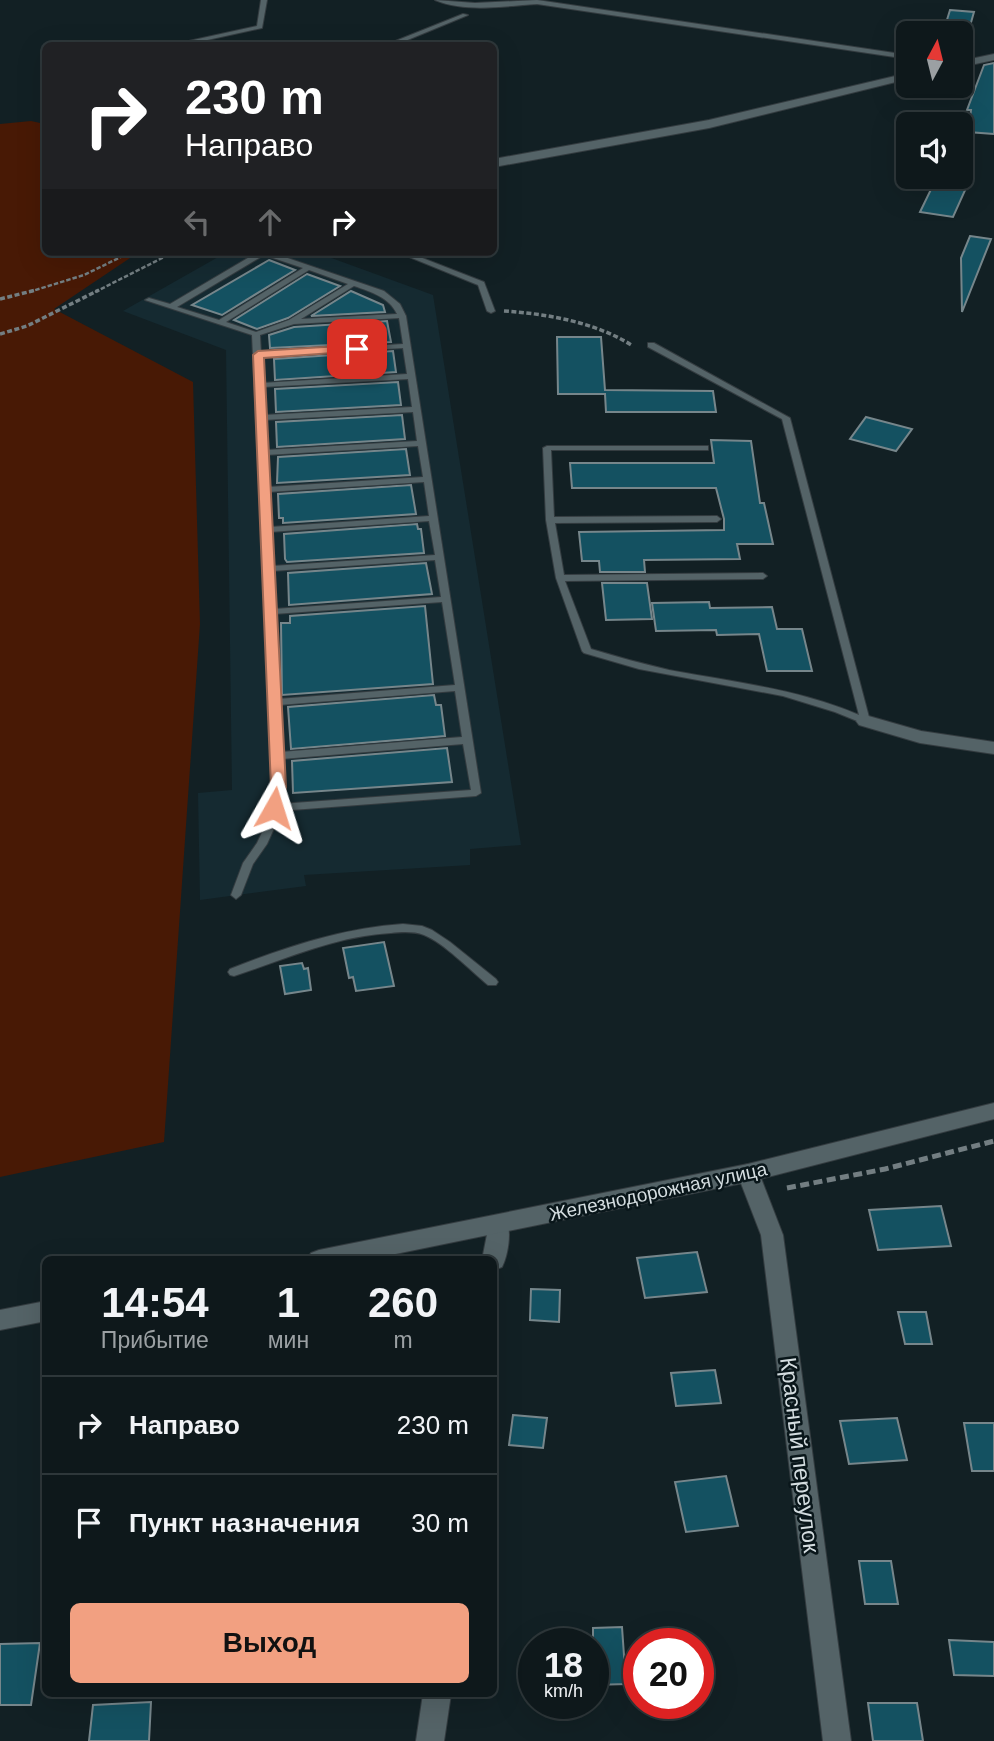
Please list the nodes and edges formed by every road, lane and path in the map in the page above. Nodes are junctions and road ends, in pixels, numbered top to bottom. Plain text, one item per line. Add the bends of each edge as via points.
1 (264, 0) edge
2 (438, 0) edge
3 (465, 15) dead end
4 (188, 42) edge
5 (396, 42) edge
6 (896, 55) edge
7 (994, 57) edge
8 (973, 61) edge
9 (896, 79) edge
10 (497, 162) edge
11 (124, 256) edge
12 (166, 256) edge
13 (256, 256) edge
14 (274, 256) edge
15 (411, 256) edge
16 (307, 268) junction
17 (353, 284) junction
18 (0, 299) edge
19 (149, 300) dead end
20 (171, 307) junction
21 (491, 311) joint
22 (402, 316) junction
23 (292, 322) junction
24 (219, 323) junction
25 (0, 334) edge
26 (256, 334) junction
27 (650, 345) dead end
28 (406, 346) junction
29 (633, 346) dead end
30 (258, 355) junction
31 (411, 376) junction
32 (260, 386) junction
33 (416, 409) junction
34 (261, 418) junction
35 (422, 443) junction
36 (705, 448) dead end
37 (263, 453) junction
38 (427, 479) junction
39 (265, 490) junction
40 (433, 518) junction
41 (717, 519) dead end
42 (550, 520) junction
43 (267, 530) junction
44 (439, 557) junction
45 (268, 569) junction
46 (764, 576) dead end
47 (559, 578) junction
48 (446, 599) junction
49 (270, 612) junction
50 (460, 688) junction
51 (275, 702) junction
52 (865, 721) junction
53 (468, 740) junction
54 (994, 748) edge
55 (277, 755) junction
56 (274, 808) junction
57 (236, 895) dead end
58 (234, 972) dead end
59 (492, 982) dead end
60 (994, 1111) edge
61 (748, 1173) junction
62 (498, 1226) junction
63 (340, 1256) edge
64 (494, 1256) edge
65 (42, 1312) edge
66 (0, 1320) edge
67 (437, 1697) edge
68 (430, 1741) edge
69 (837, 1741) edge

1 - 4 lane via 260,27
2 - 6 lane via 486,6 537,2
3 - 5 lane
7 - 8 street
9 - 10 street via 709,124
11 - 18 path via 56,285
12 - 25 path via 27,326
13 - 20 lane
14 - 16 lane
15 - 21 lane via 481,284
16 - 17 lane
16 - 24 lane
17 - 22 lane via 381,293
17 - 23 lane
19 - 20 lane
20 - 24 lane
21 - 29 path via 533,312 568,320 624,338
22 - 23 lane
22 - 28 lane
23 - 26 lane
24 - 26 lane
26 - 30 lane
27 - 52 lane via 786,418
28 - 30 lane
28 - 31 lane
30 - 32 lane
31 - 32 lane
31 - 33 lane
32 - 34 lane
33 - 34 lane
33 - 35 lane
34 - 37 lane
35 - 37 lane
35 - 38 lane
36 - 42 lane via 547,448
37 - 39 lane
38 - 39 lane
38 - 40 lane
39 - 43 lane
40 - 43 lane
40 - 44 lane
41 - 42 lane
42 - 47 lane
43 - 45 lane
44 - 45 lane
44 - 48 lane
45 - 49 lane
46 - 47 lane
47 - 52 lane via 587,651 839,708
48 - 49 lane
48 - 50 lane
49 - 51 lane
50 - 51 lane
50 - 53 lane
51 - 55 lane
52 - 54 street via 920,737
53 - 55 lane
53 - 56 lane via 476,793
55 - 56 lane
56 - 57 lane via 271,824
58 - 59 lane via 276,954 384,928 425,930
60 - 61 street, Железнодорожная улица
61 - 62 street, Железнодорожная улица
61 - 69 street, Красный переулок via 772,1235
62 - 63 street, Железнодорожная улица
62 - 64 street
65 - 66 street
67 - 68 street

